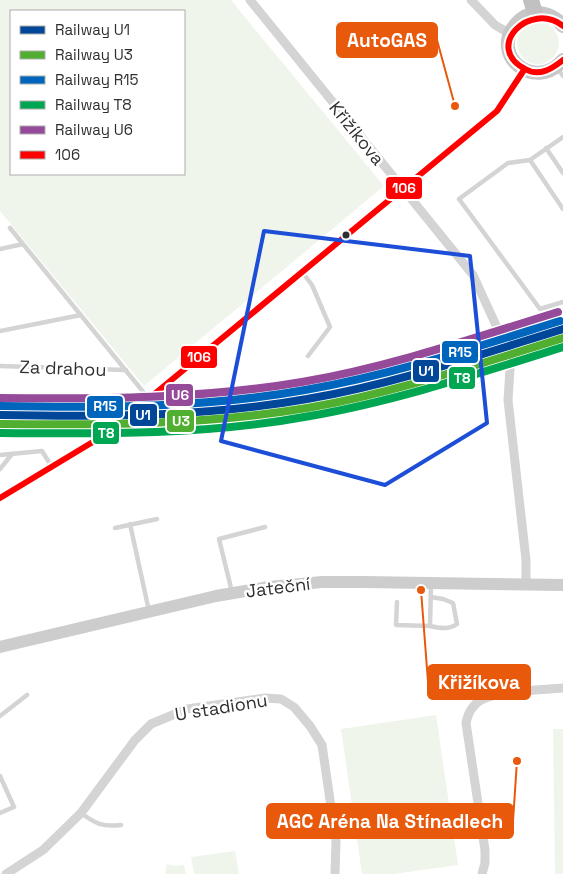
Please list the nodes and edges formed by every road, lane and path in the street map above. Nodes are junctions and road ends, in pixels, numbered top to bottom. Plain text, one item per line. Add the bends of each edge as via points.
1 (250, 0) edge
2 (471, 0) edge
3 (533, 7) edge
4 (563, 26) edge
5 (510, 34) junction
6 (561, 68) edge
7 (524, 70) junction
8 (563, 137) edge
9 (546, 148) junction
10 (530, 160) junction
11 (563, 173) edge
12 (402, 189) junction
13 (563, 209) edge
14 (10, 228) dead end
15 (23, 244) junction
16 (0, 249) edge
17 (302, 272) junction
18 (563, 302) edge
19 (81, 314) junction
20 (0, 331) edge
21 (308, 356) dead end
22 (0, 366) edge
23 (126, 370) junction
24 (149, 399) junction
25 (12, 454) junction
26 (0, 455) edge
27 (52, 467) junction
28 (0, 469) edge
29 (0, 498) edge
30 (157, 519) dead end
31 (130, 524) junction
32 (115, 528) dead end
33 (265, 528) dead end
34 (431, 583) junction
35 (526, 585) junction
36 (563, 585) edge
37 (232, 593) junction
38 (431, 597) junction
39 (397, 602) dead end
40 (149, 611) junction
41 (430, 626) junction
42 (0, 647) edge
43 (563, 688) edge
44 (27, 695) dead end
45 (0, 716) edge
46 (0, 776) edge
47 (0, 813) edge
48 (81, 813) junction
49 (121, 825) dead end
50 (6, 874) edge
51 (335, 874) edge
52 (482, 874) edge

1 - 12 street, Křižíkova
2 - 5 street via 494,25
3 - 4 main road
3 - 5 main road
5 - 7 main road via 510,54
6 - 7 main road via 539,73
7 - 12 street via 497,111
8 - 9 lane
9 - 10 lane
9 - 11 lane
10 - 13 lane
10 - 18 lane via 508,162 459,199 540,309
12 - 17 street
12 - 35 street, Křižíkova via 473,275 500,334 510,369 508,400
14 - 15 lane
15 - 16 lane
15 - 19 lane
17 - 21 lane via 312,285 330,327
17 - 24 street
19 - 20 lane
19 - 23 lane
22 - 23 lane, Za drahou
23 - 24 lane
24 - 27 street via 100,438
25 - 26 lane
25 - 27 lane via 42,451
25 - 28 lane
27 - 29 street
30 - 31 lane
31 - 32 lane
31 - 40 lane
33 - 37 lane via 219,539
34 - 35 main road, Jateční
34 - 37 main road, Jateční via 322,582
34 - 38 lane
35 - 36 main road, Jateční
37 - 40 main road, Jateční
38 - 41 lane
38 - 41 lane via 453,603 457,624 444,628
39 - 41 lane via 396,625
40 - 42 main road, Jateční
43 - 52 street via 495,695 480,700 468,714 466,723 485,850 486,863
44 - 45 lane
46 - 47 lane via 14,807
48 - 49 lane via 95,823
48 - 50 street, U stadionu via 43,850
48 - 51 street, U stadionu via 135,740 151,724 187,709 281,698 294,706 322,745 336,846

